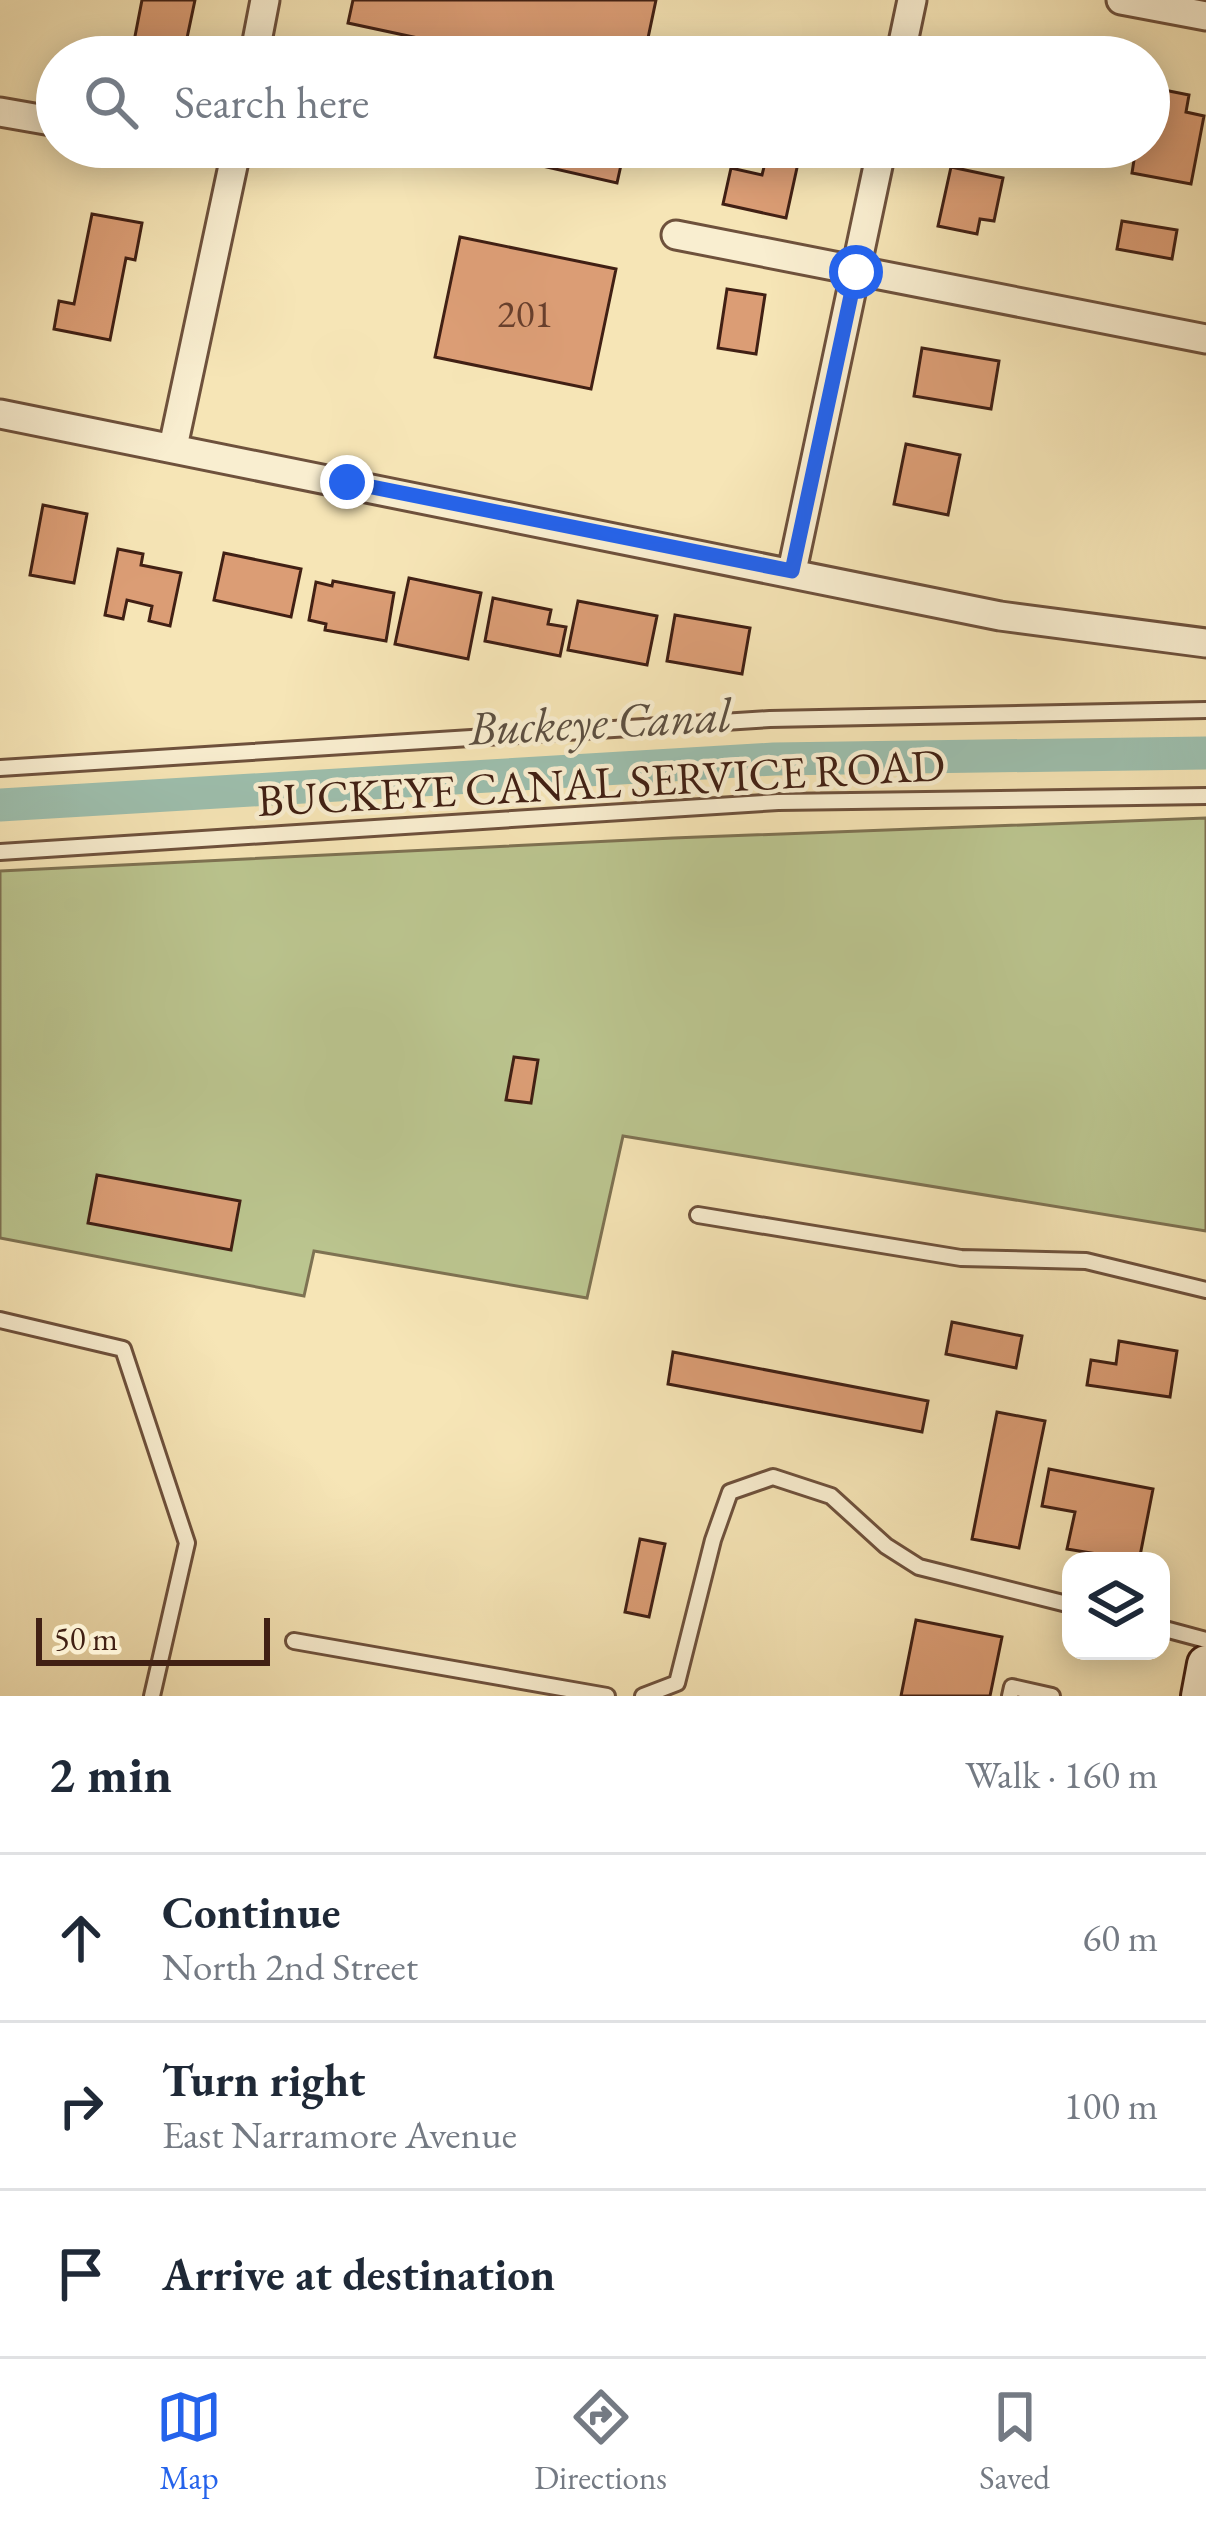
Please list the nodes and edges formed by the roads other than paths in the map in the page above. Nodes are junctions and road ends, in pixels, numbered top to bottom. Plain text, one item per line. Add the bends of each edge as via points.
1 (266, 0) edge
2 (912, 0) edge
3 (1121, 0) edge
4 (1206, 16) edge
5 (258, 36) edge
6 (904, 36) edge
7 (0, 112) edge
8 (36, 118) edge
9 (232, 168) edge
10 (878, 168) edge
11 (676, 235) dead end
12 (856, 272) junction
13 (1206, 339) edge
14 (0, 415) edge
15 (173, 447) junction
16 (792, 571) junction
17 (1206, 643) edge
18 (1206, 710) edge
19 (0, 768) edge
20 (1206, 796) edge
21 (0, 852) edge
22 (698, 1215) dead end
23 (1206, 1290) edge
24 (0, 1320) edge
25 (1062, 1603) edge
26 (1170, 1630) edge
27 (1206, 1640) edge
28 (295, 1641) dead end
29 (1206, 1664) edge
30 (152, 1696) edge
31 (607, 1696) edge
32 (643, 1696) edge
33 (1010, 1696) edge
34 (1052, 1696) edge
35 (1200, 1696) edge

1 - 5 street
2 - 6 street
3 - 4 street
7 - 8 street
9 - 15 street
10 - 12 street
11 - 12 street
12 - 13 street
12 - 16 street
14 - 15 street
15 - 16 street
16 - 17 street via 1000,616
18 - 19 lane, BUCKEYE CANAL SERVICE ROAD via 770,718
20 - 21 lane, BUCKEYE CANAL SERVICE ROAD via 778,802
22 - 23 lane via 961,1258 1086,1261
24 - 30 lane via 123,1349 187,1543
25 - 32 lane via 919,1567 831,1496 773,1477 730,1492 677,1683
26 - 27 lane
28 - 31 lane
29 - 35 main road
33 - 34 lane via 1012,1687

